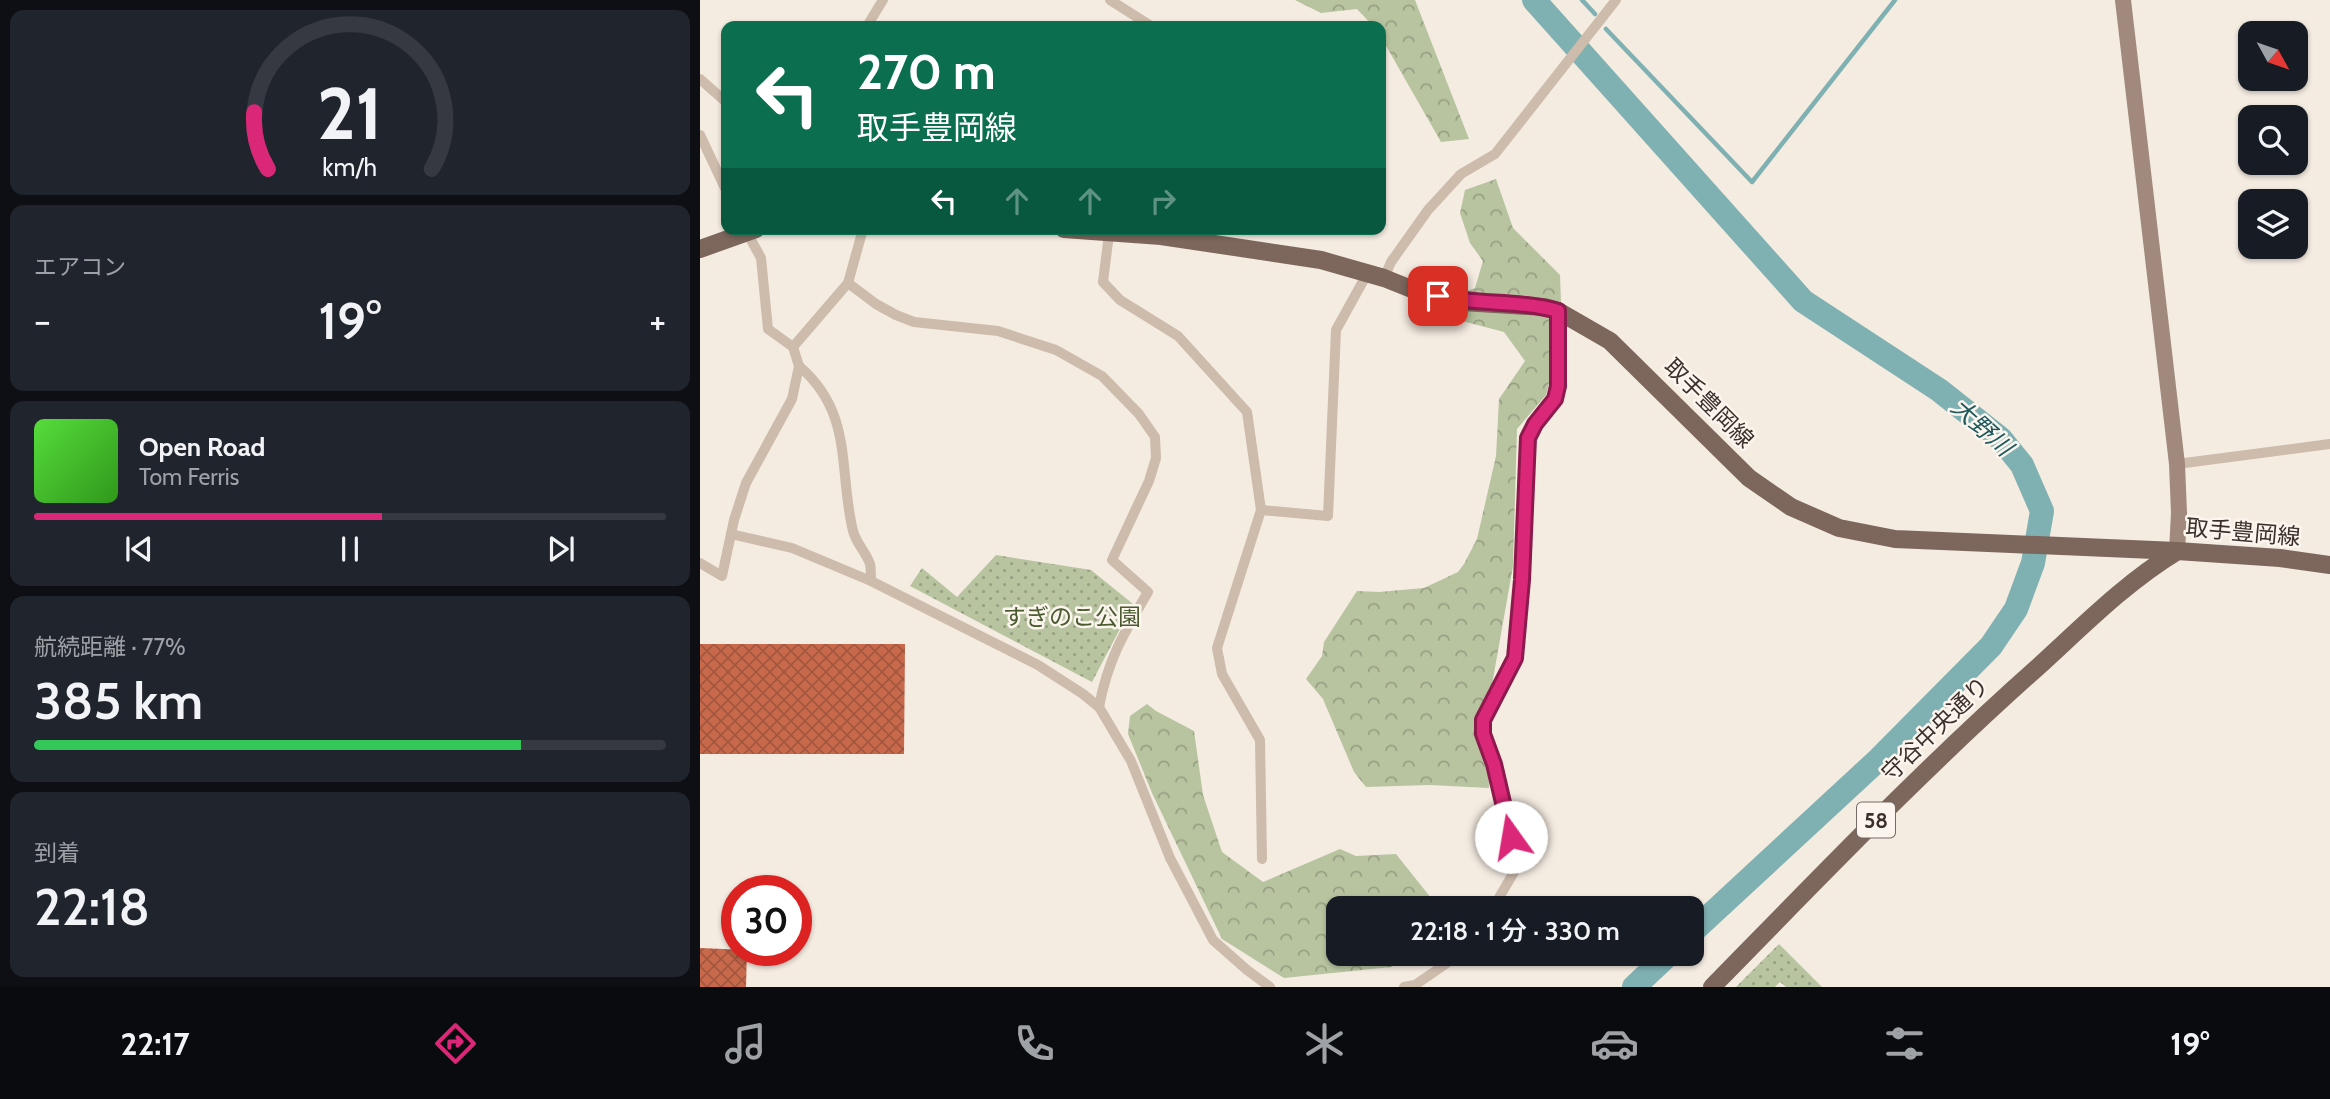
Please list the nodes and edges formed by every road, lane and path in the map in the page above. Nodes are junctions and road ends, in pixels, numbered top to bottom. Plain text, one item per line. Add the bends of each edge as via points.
1 (883, 0) edge
2 (1110, 0) edge
3 (1616, 0) edge
4 (2123, 0) edge
5 (870, 21) edge
6 (1143, 21) edge
7 (700, 79) edge
8 (721, 98) edge
9 (700, 135) edge
10 (721, 179) edge
11 (736, 235) edge
12 (751, 235) edge
13 (861, 235) edge
14 (1109, 235) edge
15 (1162, 235) edge
16 (700, 249) edge
17 (1375, 276) junction
18 (848, 283) junction
19 (1558, 311) junction
20 (793, 348) junction
21 (799, 366) junction
22 (2330, 444) edge
23 (2177, 464) junction
24 (1261, 510) junction
25 (731, 534) junction
26 (2176, 551) junction
27 (700, 564) edge
28 (2330, 565) edge
29 (872, 580) junction
30 (1098, 707) junction
31 (1262, 859) dead end
32 (1500, 896) edge
33 (1443, 966) edge
34 (1270, 987) edge
35 (1404, 987) edge
36 (1712, 987) edge

1 - 5 street
2 - 6 street
3 - 17 street via 1495,154 1461,174
4 - 23 street
7 - 8 street
9 - 10 street
11 - 16 main road
12 - 20 street via 761,258 768,330
13 - 18 street
14 - 24 street via 1103,282 1120,300 1178,336 1247,412
15 - 17 main road, 取手豊岡線 via 1321,260
17 - 19 main road, 取手豊岡線 via 1462,302
17 - 24 street via 1336,330 1328,516
18 - 20 street
18 - 30 street via 886,310 914,322 998,331 1056,350 1102,376 1155,437 1156,458 1149,481 1112,560 1148,592 1115,648
19 - 26 main road, 取手豊岡線 via 1610,341 1749,478 1791,508 1839,528 1895,539
19 - 32 street via 1555,399 1528,438 1515,658 1483,720 1516,861
20 - 21 street
21 - 25 street via 792,400 746,483
21 - 29 street via 817,381 838,427 853,533 870,564
22 - 23 street
23 - 26 street
24 - 31 street via 1217,648 1223,674 1260,740
25 - 27 street via 722,576
25 - 29 street via 792,548
26 - 28 main road, 取手豊岡線
26 - 36 main road, 守谷中央通り / 58 via 2106,605 1992,708
29 - 30 street via 1038,665
30 - 34 street via 1131,761 1170,858 1213,940
33 - 35 street via 1415,985

